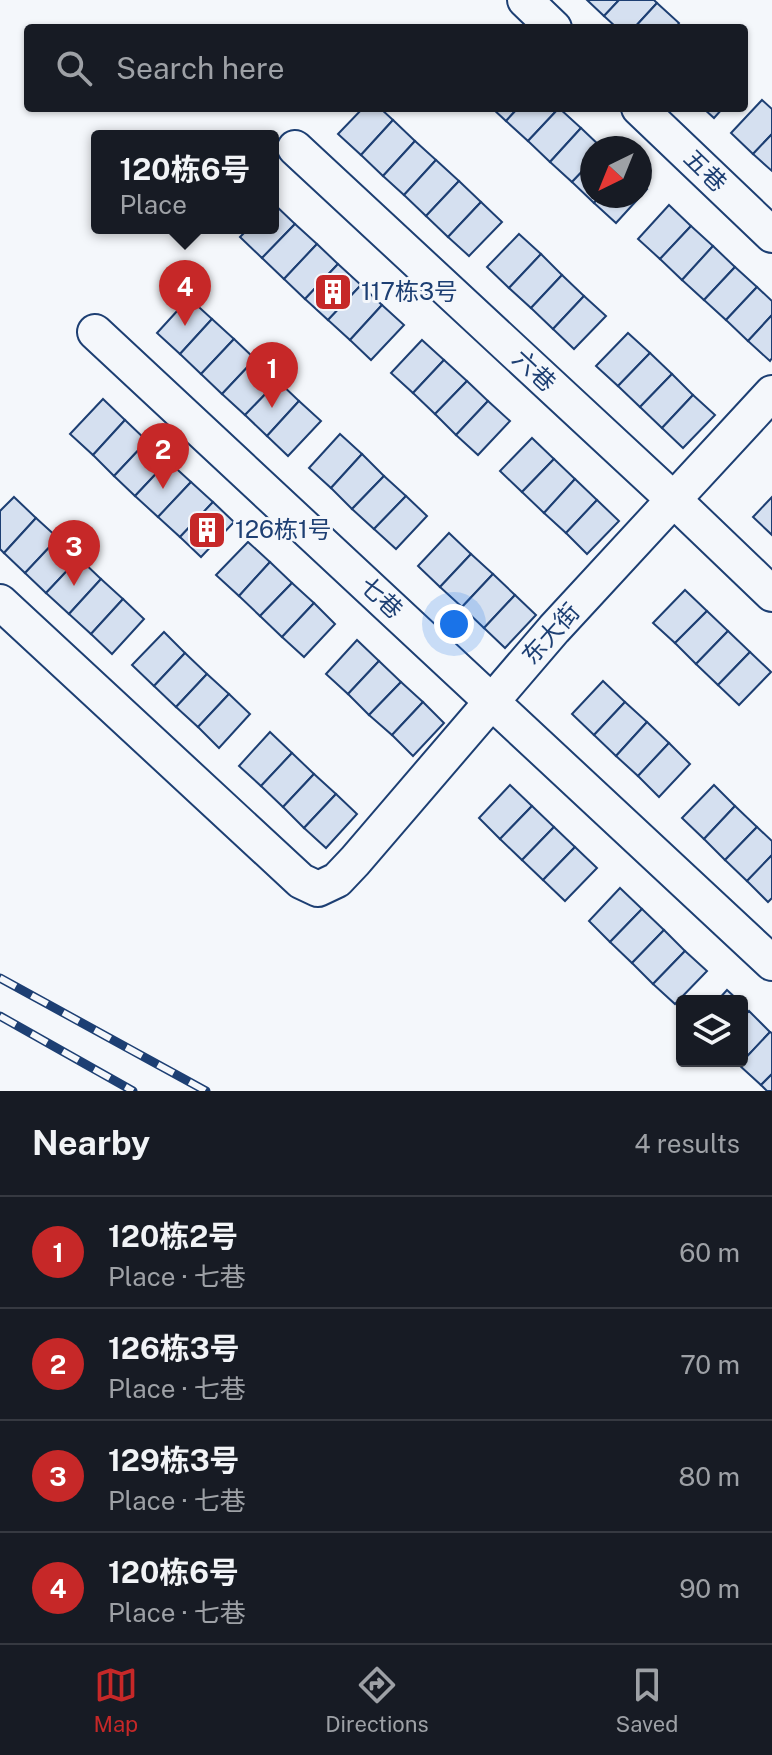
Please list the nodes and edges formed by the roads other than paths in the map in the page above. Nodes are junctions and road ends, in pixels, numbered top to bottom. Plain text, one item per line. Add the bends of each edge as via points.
1 (525, 0) edge
2 (550, 24) edge
3 (643, 112) edge
4 (295, 148) dead end
5 (772, 235) edge
6 (95, 332) dead end
7 (772, 393) edge
8 (674, 500) junction
9 (772, 594) edge
10 (0, 602) edge
11 (493, 701) junction
12 (772, 963) edge

1 - 2 street
3 - 5 street, 五巷
4 - 8 street, 六巷
6 - 11 street, 七巷
7 - 8 street, 东大街
8 - 9 street, 六巷
8 - 11 street, 东大街
10 - 11 street, 东大街 via 301,881 318,889 337,880
11 - 12 street, 七巷

